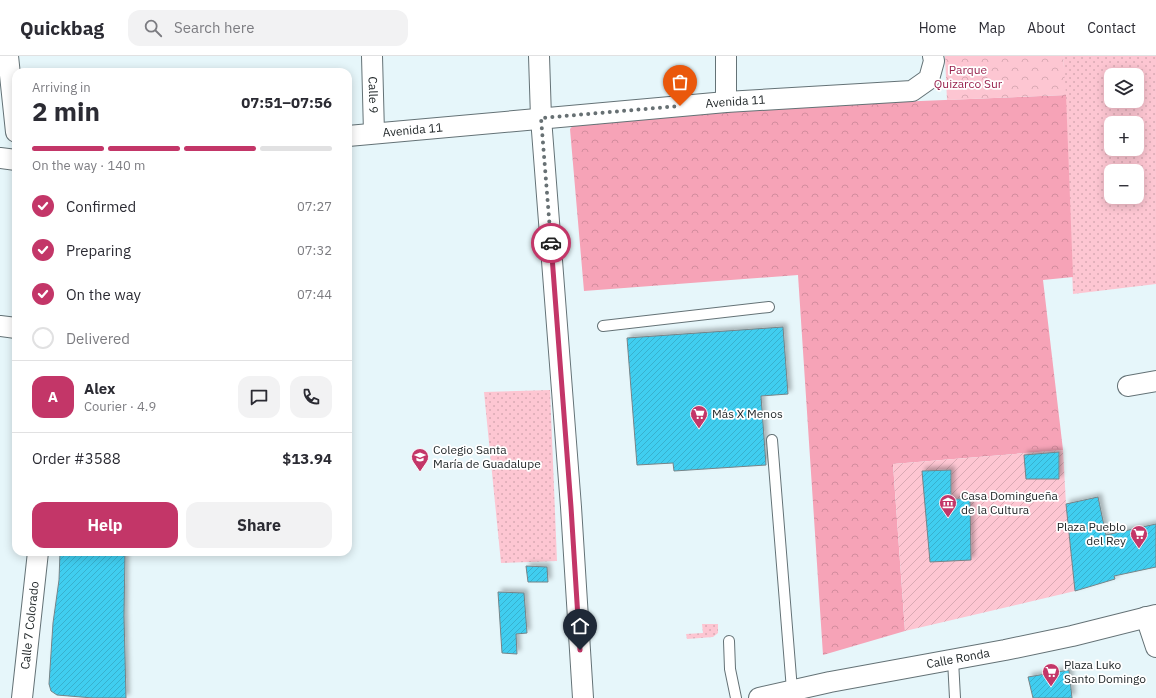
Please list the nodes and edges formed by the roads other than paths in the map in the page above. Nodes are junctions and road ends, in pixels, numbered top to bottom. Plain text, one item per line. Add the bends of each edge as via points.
1 (8, 56) edge
2 (372, 56) edge
3 (539, 56) edge
4 (726, 56) edge
5 (933, 56) edge
6 (12, 94) edge
7 (726, 102) junction
8 (541, 118) junction
9 (374, 133) junction
10 (352, 136) edge
11 (0, 158) edge
12 (12, 160) edge
13 (769, 307) dead end
14 (0, 326) edge
15 (603, 326) dead end
16 (12, 328) edge
17 (1156, 381) edge
18 (1128, 386) dead end
19 (772, 440) dead end
20 (38, 556) edge
21 (1151, 616) edge
22 (729, 641) dead end
23 (1156, 647) edge
24 (954, 660) junction
25 (792, 690) junction
26 (22, 698) edge
27 (583, 698) edge
28 (736, 698) edge
29 (758, 698) edge
30 (955, 698) edge

1 - 6 street
2 - 9 street, Calle 9
3 - 8 street
4 - 7 street
5 - 7 street, Avenida 11 via 929,79 912,90
7 - 8 street, Avenida 11
8 - 9 street, Avenida 11
8 - 27 street
9 - 10 street, Avenida 11
11 - 12 street
13 - 15 lane
14 - 16 street
17 - 18 street
19 - 25 lane
20 - 26 street, Calle 7 Colorado
21 - 23 street
21 - 24 street, Calle Ronda via 1072,636
22 - 28 lane via 730,669
24 - 25 street, Calle Ronda
24 - 30 lane
25 - 29 street, Calle Ronda

